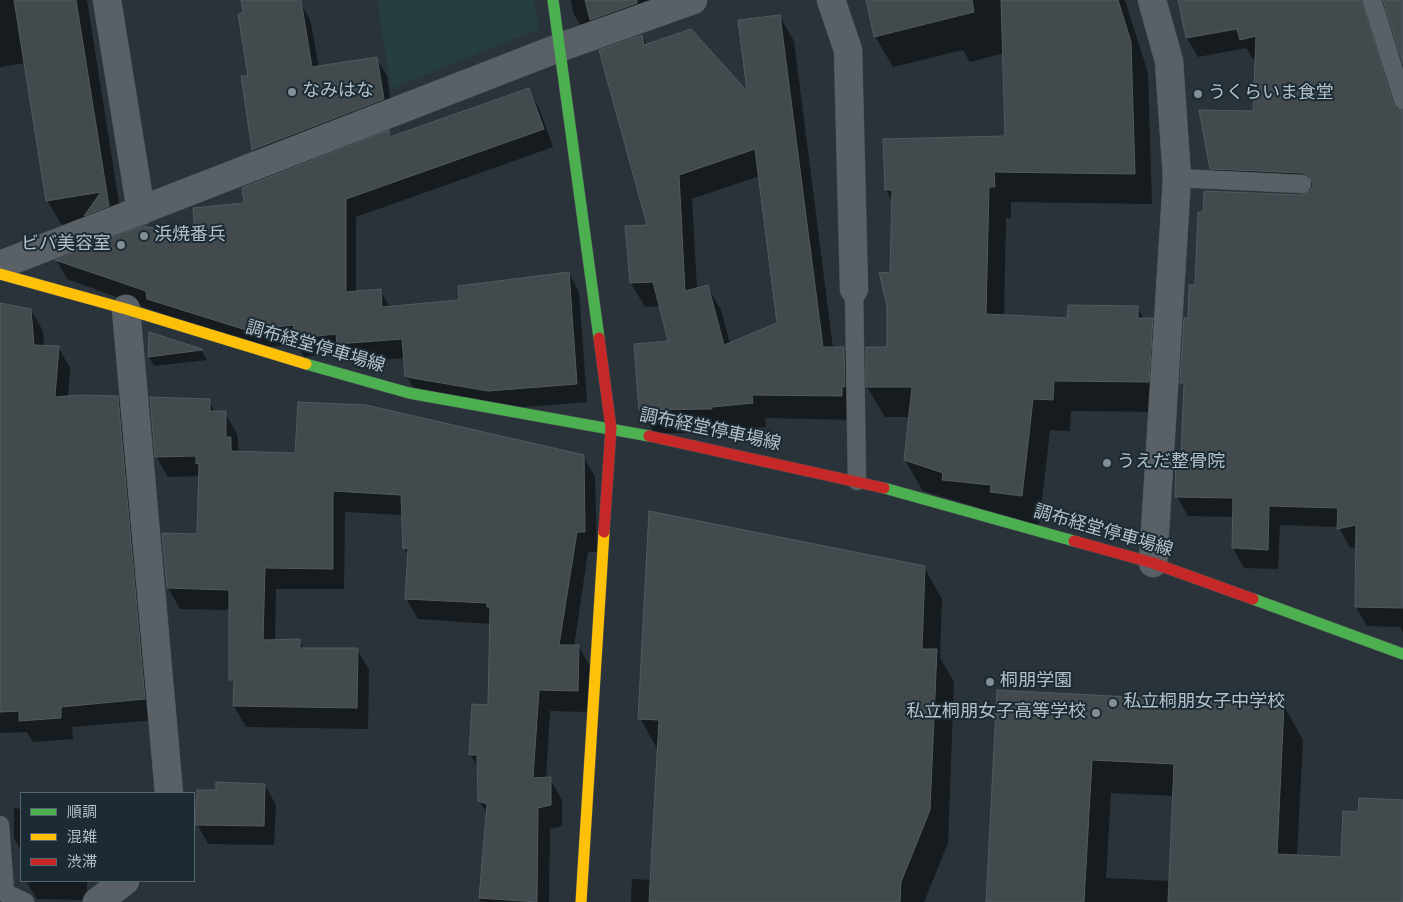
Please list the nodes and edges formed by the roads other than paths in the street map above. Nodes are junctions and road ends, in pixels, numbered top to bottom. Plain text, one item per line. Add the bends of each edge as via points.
1 (107, 0) edge
2 (553, 0) edge
3 (693, 0) edge
4 (831, 0) edge
5 (1152, 0) edge
6 (1372, 0) edge
7 (561, 47) junction
8 (1403, 100) edge
9 (1177, 178) junction
10 (1302, 184) dead end
11 (141, 211) junction
12 (0, 265) edge
13 (0, 274) edge
14 (854, 289) joint
15 (126, 309) junction
16 (611, 428) junction
17 (857, 481) junction
18 (1152, 563) junction
19 (1403, 654) edge
20 (168, 792) edge
21 (0, 825) edge
22 (124, 882) edge
23 (25, 902) edge
24 (97, 902) edge
25 (581, 902) edge

1 - 11 street
2 - 7 main road
3 - 7 street
4 - 14 street via 848,50
5 - 9 street via 1170,61
6 - 8 lane
7 - 11 street
7 - 16 main road
9 - 10 lane
9 - 18 street
11 - 12 street
13 - 15 main road, 調布経堂停車場線
14 - 17 lane
15 - 16 main road, 調布経堂停車場線 via 409,393
15 - 20 street
16 - 17 main road, 調布経堂停車場線
16 - 25 main road
17 - 18 main road, 調布経堂停車場線
18 - 19 main road, 調布経堂停車場線
21 - 23 lane via 5,894
22 - 24 street

